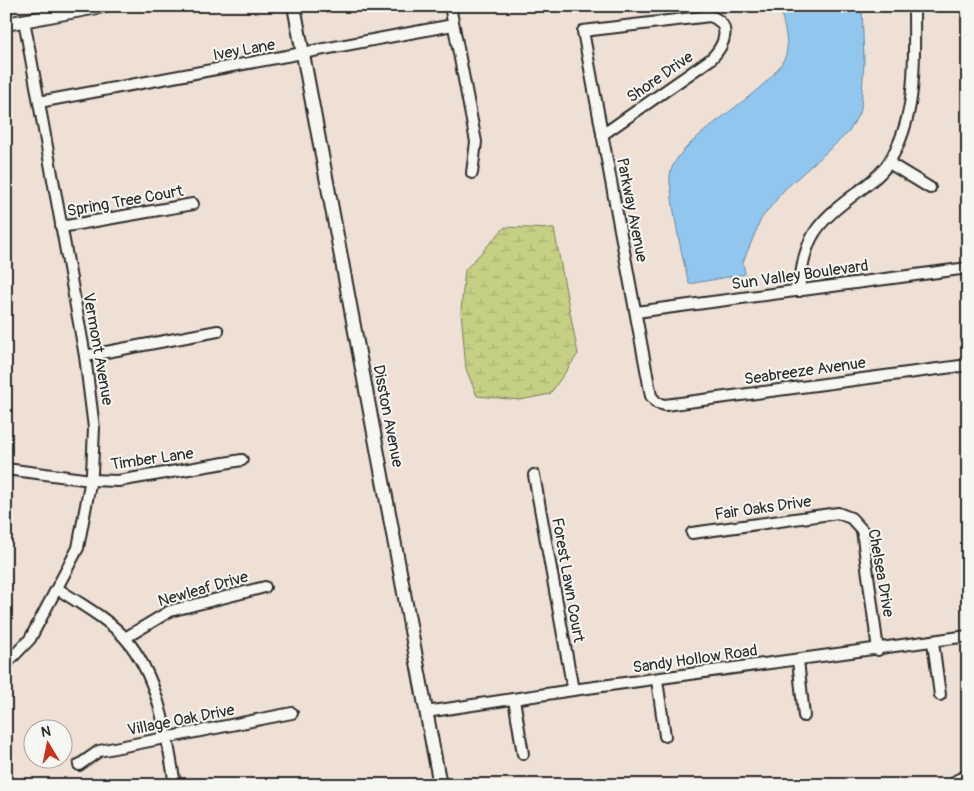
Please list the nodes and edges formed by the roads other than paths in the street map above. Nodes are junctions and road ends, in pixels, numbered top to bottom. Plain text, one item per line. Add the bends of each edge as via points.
1 (101, 6) edge
2 (294, 6) edge
3 (450, 6) edge
4 (914, 6) edge
5 (24, 20) junction
6 (6, 24) edge
7 (453, 25) junction
8 (724, 35) joint
9 (303, 54) junction
10 (39, 102) junction
11 (602, 135) junction
12 (889, 163) junction
13 (472, 173) dead end
14 (930, 188) dead end
15 (194, 204) dead end
16 (61, 227) junction
17 (968, 268) edge
18 (799, 291) junction
19 (636, 312) junction
20 (218, 331) dead end
21 (85, 356) junction
22 (968, 365) edge
23 (651, 396) joint
24 (242, 460) dead end
25 (6, 469) edge
26 (534, 475) dead end
27 (91, 480) junction
28 (838, 513) joint
29 (692, 533) dead end
30 (265, 587) dead end
31 (58, 589) junction
32 (968, 636) edge
33 (125, 638) junction
34 (933, 642) junction
35 (878, 650) junction
36 (798, 660) junction
37 (6, 664) edge
38 (656, 680) junction
39 (573, 690) junction
40 (940, 695) dead end
41 (514, 699) junction
42 (426, 712) junction
43 (292, 714) dead end
44 (804, 716) dead end
45 (665, 736) dead end
46 (167, 738) junction
47 (523, 754) dead end
48 (79, 765) dead end
49 (175, 785) edge
50 (440, 785) edge

1 - 5 street
2 - 9 street, Disston Avenue
3 - 7 street
4 - 12 street via 909,116
5 - 6 street
5 - 10 street, Vermont Avenue
7 - 9 street, Ivey Lane
7 - 13 street via 476,142
8 - 11 street, Shore Drive via 720,48 711,59
8 - 11 street, Parkway Avenue via 723,23 710,16 583,31
9 - 10 street, Ivey Lane
9 - 42 street, Disston Avenue
10 - 16 street, Vermont Avenue
11 - 19 street, Parkway Avenue
12 - 14 street
12 - 18 street via 822,221 807,247
15 - 16 street, Spring Tree Court
16 - 21 street, Vermont Avenue
17 - 18 street, Sun Valley Boulevard
18 - 19 street, Sun Valley Boulevard
19 - 23 street, Parkway Avenue
20 - 21 street
21 - 27 street, Vermont Avenue via 94,420
22 - 23 street, Seabreeze Avenue via 665,405 657,403
24 - 27 street, Timber Lane via 132,480
25 - 27 street, Timber Lane
26 - 39 street, Forest Lawn Court
27 - 31 street, Vermont Avenue via 78,548
28 - 29 street, Fair Oaks Drive
28 - 35 street, Chelsea Drive via 851,518 862,530
30 - 33 street, Newleaf Drive via 170,612
31 - 33 street
31 - 37 street, Vermont Avenue via 30,639
32 - 34 street, Sandy Hollow Road
33 - 46 street via 139,658 150,683
34 - 35 street, Sandy Hollow Road
34 - 40 street
35 - 36 street, Sandy Hollow Road
36 - 38 street, Sandy Hollow Road
36 - 44 street
38 - 39 street, Sandy Hollow Road
38 - 45 street
39 - 41 street, Sandy Hollow Road
41 - 42 street, Sandy Hollow Road
41 - 47 street
42 - 50 street, Disston Avenue
43 - 46 street, Village Oak Drive
46 - 48 street, Village Oak Drive via 100,751
46 - 49 street

